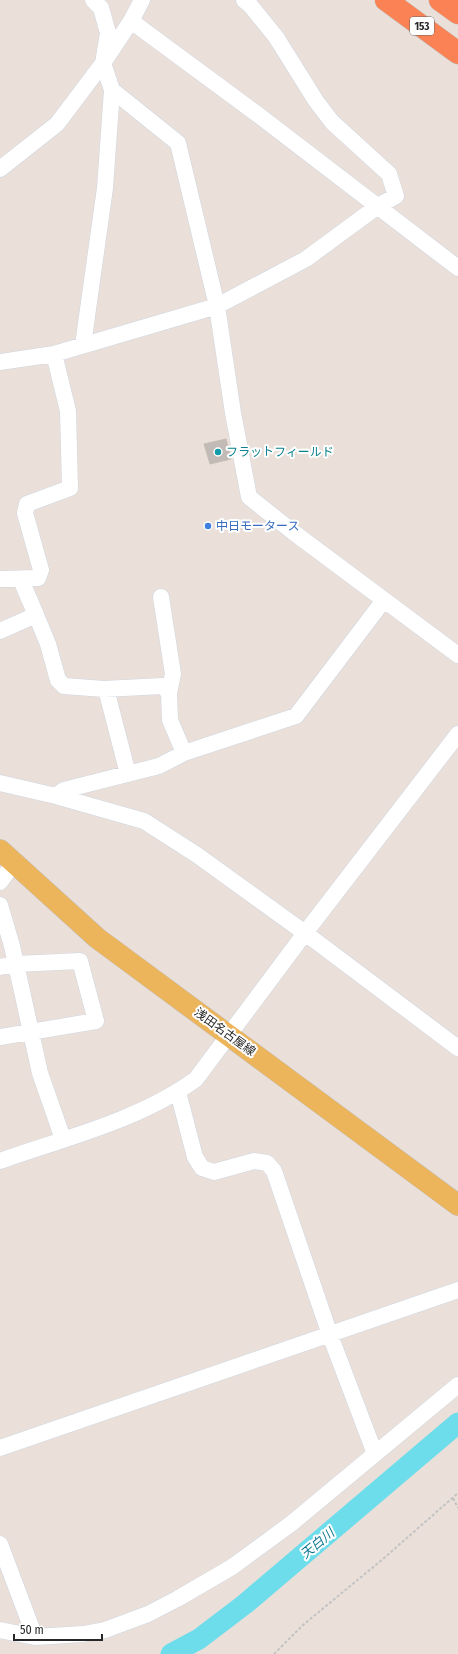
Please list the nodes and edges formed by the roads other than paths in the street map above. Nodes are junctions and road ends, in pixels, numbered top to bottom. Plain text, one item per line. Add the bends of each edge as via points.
1 (93, 0) edge
2 (142, 0) edge
3 (244, 0) edge
4 (386, 0) edge
5 (440, 0) edge
6 (458, 13) edge
7 (131, 21) junction
8 (458, 53) edge
9 (103, 63) junction
10 (112, 90) junction
11 (0, 169) edge
12 (378, 206) junction
13 (458, 268) edge
14 (217, 306) junction
15 (83, 345) junction
16 (54, 354) junction
17 (0, 362) edge
18 (0, 580) edge
19 (21, 580) junction
20 (161, 597) dead end
21 (384, 600) junction
22 (36, 615) junction
23 (0, 631) edge
24 (458, 655) edge
25 (106, 689) junction
26 (169, 693) junction
27 (458, 734) edge
28 (184, 754) junction
29 (128, 774) junction
30 (0, 784) edge
31 (56, 796) junction
32 (7, 857) edge
33 (0, 882) edge
34 (0, 905) edge
35 (305, 933) junction
36 (16, 964) junction
37 (0, 967) edge
38 (31, 1031) junction
39 (230, 1036) junction
40 (0, 1037) edge
41 (458, 1048) edge
42 (178, 1092) junction
43 (63, 1139) junction
44 (0, 1161) edge
45 (458, 1205) edge
46 (458, 1290) edge
47 (330, 1335) junction
48 (458, 1385) edge
49 (0, 1448) edge
50 (375, 1454) junction
51 (0, 1544) edge
52 (0, 1630) edge
53 (35, 1637) junction

1 - 9 street via 101,8 108,33
2 - 7 street
3 - 12 street via 276,37 316,102 332,122 389,174 396,196
4 - 8 highway, 153
5 - 6 highway, 153
7 - 9 street
7 - 12 street
9 - 10 street
9 - 11 street via 57,124
10 - 14 street via 178,143
10 - 15 street via 105,188
12 - 13 street
12 - 14 street via 306,259
14 - 15 street
14 - 21 street via 249,497
15 - 16 street
16 - 17 street
16 - 19 street via 68,411 70,488 27,504 25,512 41,570 38,578
18 - 19 street
19 - 22 street
20 - 26 street via 173,674
21 - 24 street
21 - 28 street via 296,716
22 - 23 street
22 - 25 street via 48,644 58,680 64,686
25 - 26 street via 163,686
25 - 29 street
26 - 28 street via 170,720
27 - 35 street
28 - 29 street via 159,766
29 - 31 street via 64,790
30 - 31 street
31 - 35 street via 144,821 197,855
32 - 33 street
32 - 39 main road, 浅田名古屋線 via 97,938
34 - 36 street
35 - 39 street
35 - 41 street
36 - 37 street
36 - 38 street
36 - 38 street via 80,961 96,1022
38 - 40 street
38 - 43 street via 40,1073
39 - 42 street via 196,1080
39 - 45 main road, 浅田名古屋線
42 - 43 street via 113,1123
42 - 47 street via 195,1157 202,1168 214,1172 254,1161 267,1163 274,1171
43 - 44 street
46 - 47 street
47 - 49 street
47 - 50 street
48 - 50 street
50 - 53 street via 292,1523 232,1568 178,1599 148,1614 105,1630
51 - 53 street
52 - 53 street

